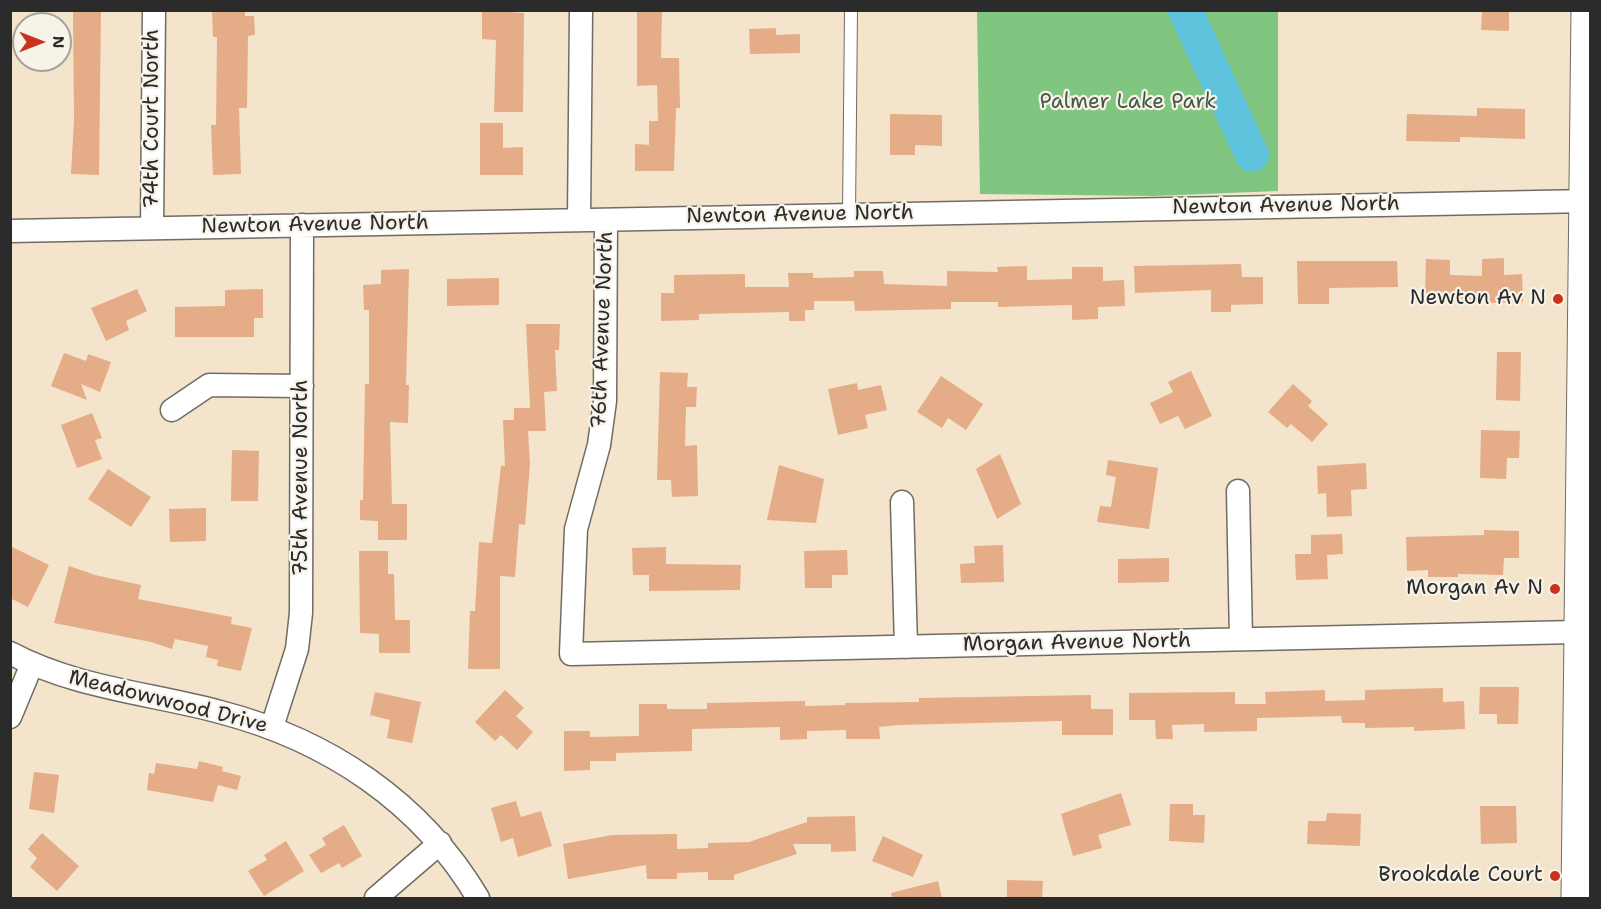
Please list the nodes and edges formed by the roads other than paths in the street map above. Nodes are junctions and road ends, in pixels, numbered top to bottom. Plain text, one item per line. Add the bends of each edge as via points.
1 (154, 10) edge
2 (581, 10) edge
3 (851, 10) edge
4 (1588, 10) edge
5 (1588, 201) edge
6 (849, 214) junction
7 (579, 220) junction
8 (606, 220) junction
9 (302, 225) junction
10 (152, 228) junction
11 (10, 231) edge
12 (302, 386) junction
13 (172, 410) dead end
14 (1238, 491) dead end
15 (902, 502) dead end
16 (1586, 635) edge
17 (1241, 639) junction
18 (906, 647) junction
19 (10, 653) edge
20 (571, 654) joint
21 (32, 664) junction
22 (10, 717) edge
23 (272, 727) junction
24 (440, 843) junction
25 (376, 898) edge
26 (478, 898) edge
27 (1578, 898) edge

1 - 10 street, 74th Court North
2 - 7 street
3 - 6 lane
4 - 5 street
5 - 6 street, Newton Avenue North
5 - 16 street
6 - 8 street, Newton Avenue North
7 - 8 street, Newton Avenue North
7 - 9 street, Newton Avenue North
8 - 20 street, 76th Avenue North via 605,401 599,445 576,530
9 - 10 street, Newton Avenue North
9 - 12 street, 75th Avenue North
10 - 11 street, Newton Avenue North
12 - 13 street via 208,385
12 - 23 street, 75th Avenue North via 301,613 297,649
14 - 17 street
15 - 18 street
16 - 17 street, Morgan Avenue North via 1576,632
16 - 27 street
17 - 18 street, Morgan Avenue North
18 - 20 street, Morgan Avenue North
19 - 21 street, Meadowwood Drive
21 - 22 street
21 - 23 street, Meadowwood Drive via 86,684 219,711
23 - 24 street, Meadowwood Drive via 328,753 378,784
24 - 25 street
24 - 26 street, Meadowwood Drive

